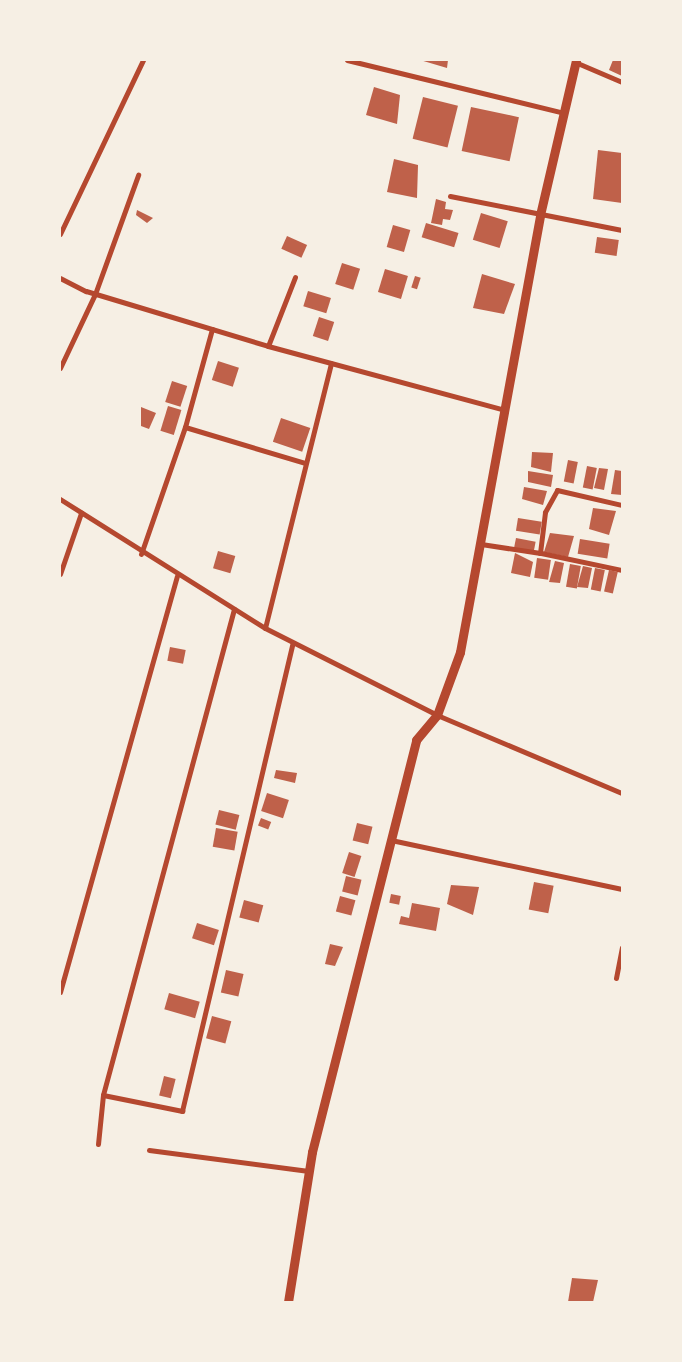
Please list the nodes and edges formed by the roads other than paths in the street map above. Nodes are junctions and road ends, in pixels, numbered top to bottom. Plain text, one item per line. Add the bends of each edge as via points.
1 (143, 60) edge
2 (347, 60) edge
3 (575, 61) edge
4 (622, 82) edge
5 (560, 112) junction
6 (138, 175) dead end
7 (450, 196) dead end
8 (540, 215) junction
9 (622, 230) edge
10 (60, 234) edge
11 (295, 277) dead end
12 (60, 278) edge
13 (95, 294) junction
14 (212, 329) junction
15 (268, 346) junction
16 (331, 363) junction
17 (60, 368) edge
18 (507, 411) junction
19 (185, 427) junction
20 (304, 463) junction
21 (60, 499) edge
22 (622, 506) edge
23 (81, 513) junction
24 (481, 544) junction
25 (541, 553) dead end
26 (141, 554) junction
27 (622, 570) edge
28 (60, 574) edge
29 (177, 576) junction
30 (234, 610) junction
31 (265, 628) junction
32 (293, 643) junction
33 (437, 715) junction
34 (622, 792) edge
35 (391, 840) junction
36 (622, 889) edge
37 (622, 948) edge
38 (616, 978) dead end
39 (60, 992) edge
40 (103, 1094) junction
41 (98, 1144) dead end
42 (149, 1150) dead end
43 (309, 1171) junction
44 (288, 1302) edge

1 - 10 street
2 - 5 street
3 - 4 street
3 - 5 main road
5 - 8 main road
6 - 13 street
7 - 8 street
8 - 9 street
8 - 18 main road
11 - 15 street
12 - 13 street
13 - 14 street
13 - 17 street
14 - 15 street
14 - 19 street
15 - 16 street
16 - 18 street
16 - 20 street
18 - 24 main road
19 - 20 street
19 - 26 street
20 - 31 street
21 - 23 street
22 - 24 street via 557,490 545,512 540,553
23 - 26 street
23 - 28 street
24 - 33 main road via 460,652
25 - 27 street
26 - 29 street
29 - 30 street
29 - 39 street
30 - 31 street
30 - 40 street
31 - 32 street
32 - 33 street
32 - 40 street via 182,1111
33 - 34 street
33 - 35 main road via 416,740
35 - 36 street
35 - 43 main road
37 - 38 street
40 - 41 street
42 - 43 street
43 - 44 main road

